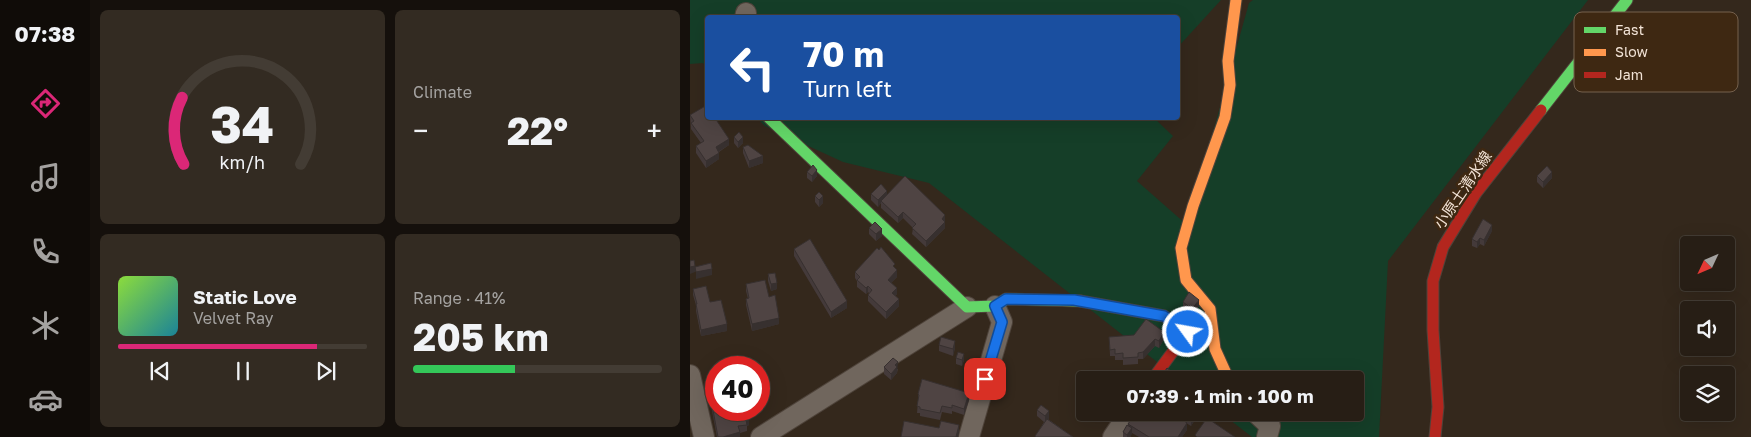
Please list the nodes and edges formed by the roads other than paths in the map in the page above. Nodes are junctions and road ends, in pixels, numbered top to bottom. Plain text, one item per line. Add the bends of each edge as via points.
1 (1236, 0) edge
2 (1626, 0) edge
3 (1617, 12) edge
4 (1574, 67) edge
5 (771, 120) edge
6 (995, 306) junction
7 (967, 307) junction
8 (1159, 371) edge
9 (1225, 371) edge
10 (690, 375) edge
11 (1124, 421) edge
12 (1265, 421) edge
13 (704, 437) edge
14 (761, 437) edge
15 (969, 437) edge
16 (1113, 437) edge
17 (1266, 437) edge
18 (1435, 437) edge

1 - 9 street via 1225,117 1181,248 1186,280 1210,309 1215,349
2 - 3 street, 小原土清水線
4 - 18 street, 小原土清水線 via 1476,193 1443,247 1433,281 1432,330 1438,407
5 - 7 street
6 - 7 street
6 - 8 street via 1006,299 1074,300 1164,316 1188,332
6 - 15 street via 1002,322
7 - 14 street
10 - 13 street
11 - 16 street
12 - 17 street via 1270,426

